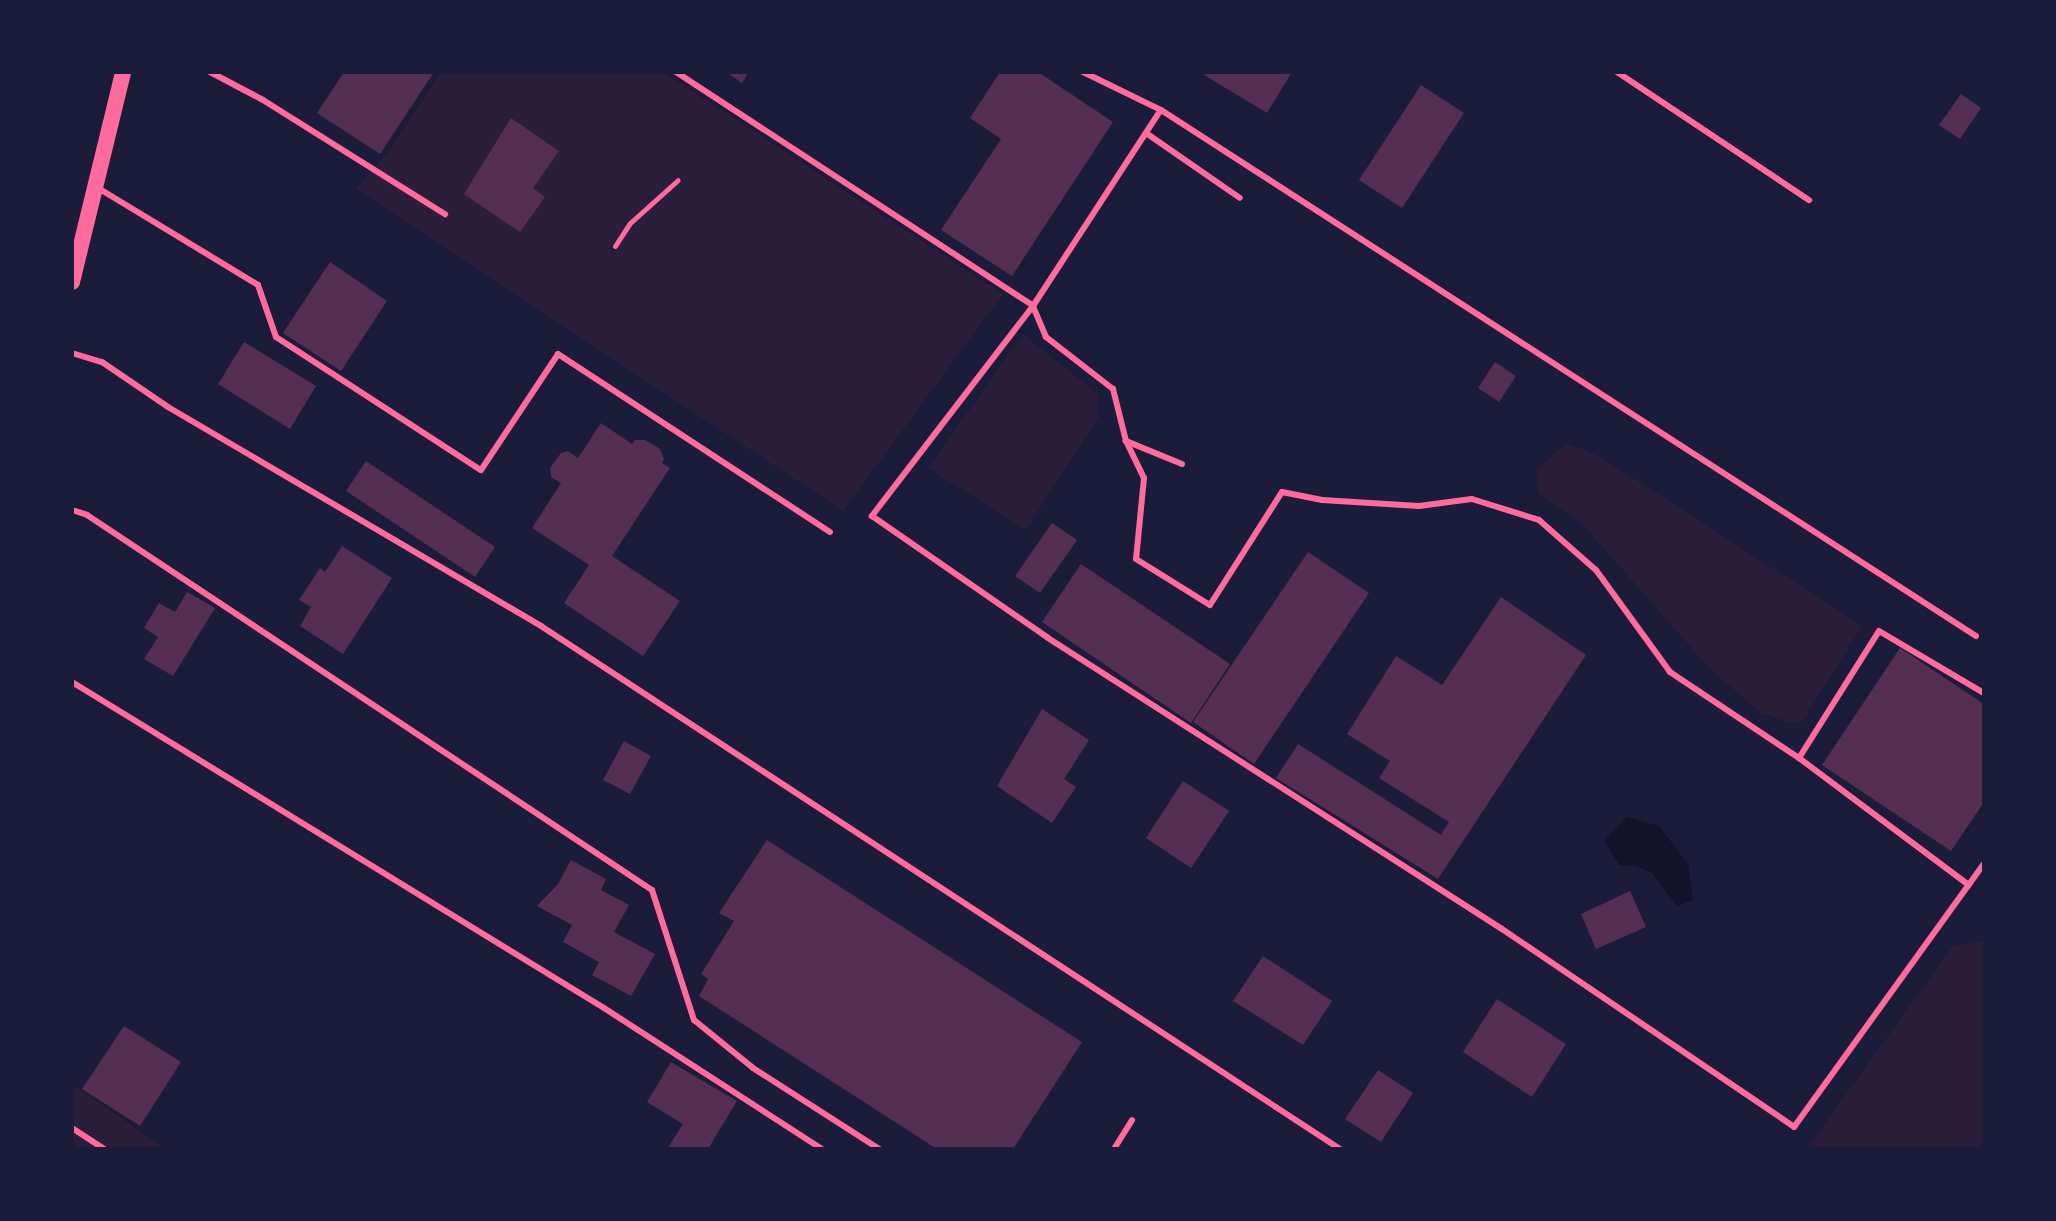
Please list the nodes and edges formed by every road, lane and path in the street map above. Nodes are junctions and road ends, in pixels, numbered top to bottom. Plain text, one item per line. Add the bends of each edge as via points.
1 (123, 72) edge
2 (210, 72) edge
3 (676, 72) edge
4 (1083, 72) edge
5 (1617, 72) edge
6 (1161, 110) junction
7 (1146, 133) junction
8 (678, 180) dead end
9 (95, 187) junction
10 (1240, 198) dead end
11 (1809, 200) dead end
12 (445, 214) dead end
13 (615, 246) dead end
14 (72, 282) edge
15 (1033, 306) junction
16 (72, 353) edge
17 (1126, 441) junction
18 (1182, 464) dead end
19 (72, 510) edge
20 (830, 532) dead end
21 (1976, 636) dead end
22 (72, 682) edge
23 (1984, 693) edge
24 (1799, 758) junction
25 (1984, 864) edge
26 (1969, 885) junction
27 (1132, 1120) dead end
28 (72, 1128) edge
29 (104, 1149) edge
30 (822, 1149) edge
31 (879, 1149) edge
32 (1114, 1149) edge
33 (1340, 1149) edge

1 - 9 main road
2 - 12 lane
3 - 15 lane
4 - 6 lane
5 - 11 lane
6 - 7 lane
6 - 21 lane
7 - 10 lane
7 - 15 lane
8 - 13 path via 630,223
9 - 14 main road
9 - 20 lane via 258,285 276,337 481,470 558,354
15 - 17 lane via 1046,337 1113,389
15 - 26 lane via 872,516 1048,638 1502,929 1794,1127
16 - 33 lane via 102,362 168,407 541,626
17 - 18 lane
17 - 24 lane via 1144,478 1136,559 1210,605 1282,492 1419,506 1472,499 1539,520 1596,570 1670,672
19 - 31 lane via 87,515 652,890 694,1020 753,1068
22 - 30 lane via 604,1008
23 - 24 lane via 1879,631
24 - 26 lane
25 - 26 lane
27 - 32 lane
28 - 29 lane

